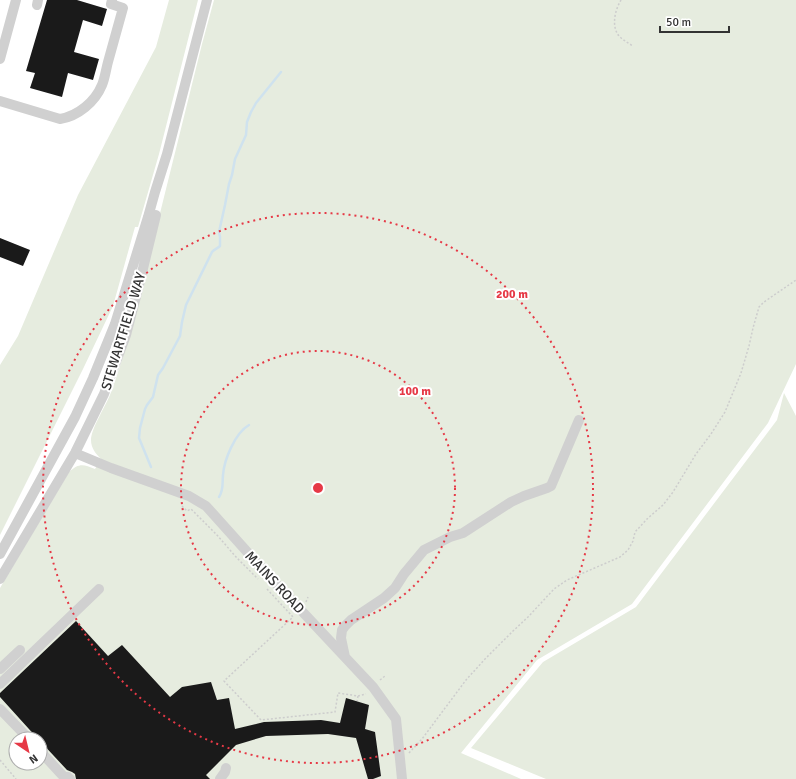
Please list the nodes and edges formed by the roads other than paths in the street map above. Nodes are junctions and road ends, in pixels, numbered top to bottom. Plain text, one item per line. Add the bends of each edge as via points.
1 (16, 0) edge
2 (112, 0) edge
3 (207, 0) edge
4 (0, 59) edge
5 (0, 101) edge
6 (167, 154) junction
7 (579, 420) dead end
8 (75, 453) junction
9 (0, 554) edge
10 (0, 579) edge
11 (99, 589) dead end
12 (20, 650) dead end
13 (345, 658) junction
14 (0, 669) edge
15 (0, 684) edge
16 (0, 709) edge
17 (21, 731) edge
18 (48, 760) edge
19 (226, 768) dead end
20 (70, 779) edge
21 (220, 779) edge
22 (402, 779) edge

1 - 4 street
2 - 5 street via 111,4 123,8 102,86 87,106 68,118 60,119
3 - 6 street, STEWARTFIELD WAY
6 - 8 street, STEWARTFIELD WAY via 153,226 126,335 104,394
6 - 9 street, STEWARTFIELD WAY via 115,324 93,378 55,455
7 - 13 street via 551,486 511,502 463,533 424,550 395,588 351,620 342,630
8 - 10 street, STEWARTFIELD WAY
8 - 13 street, MAINS ROAD via 189,496 206,506
11 - 15 street
12 - 14 street
13 - 22 street, MAINS ROAD via 373,687 396,719
16 - 17 street
18 - 20 street via 64,777
19 - 21 street

